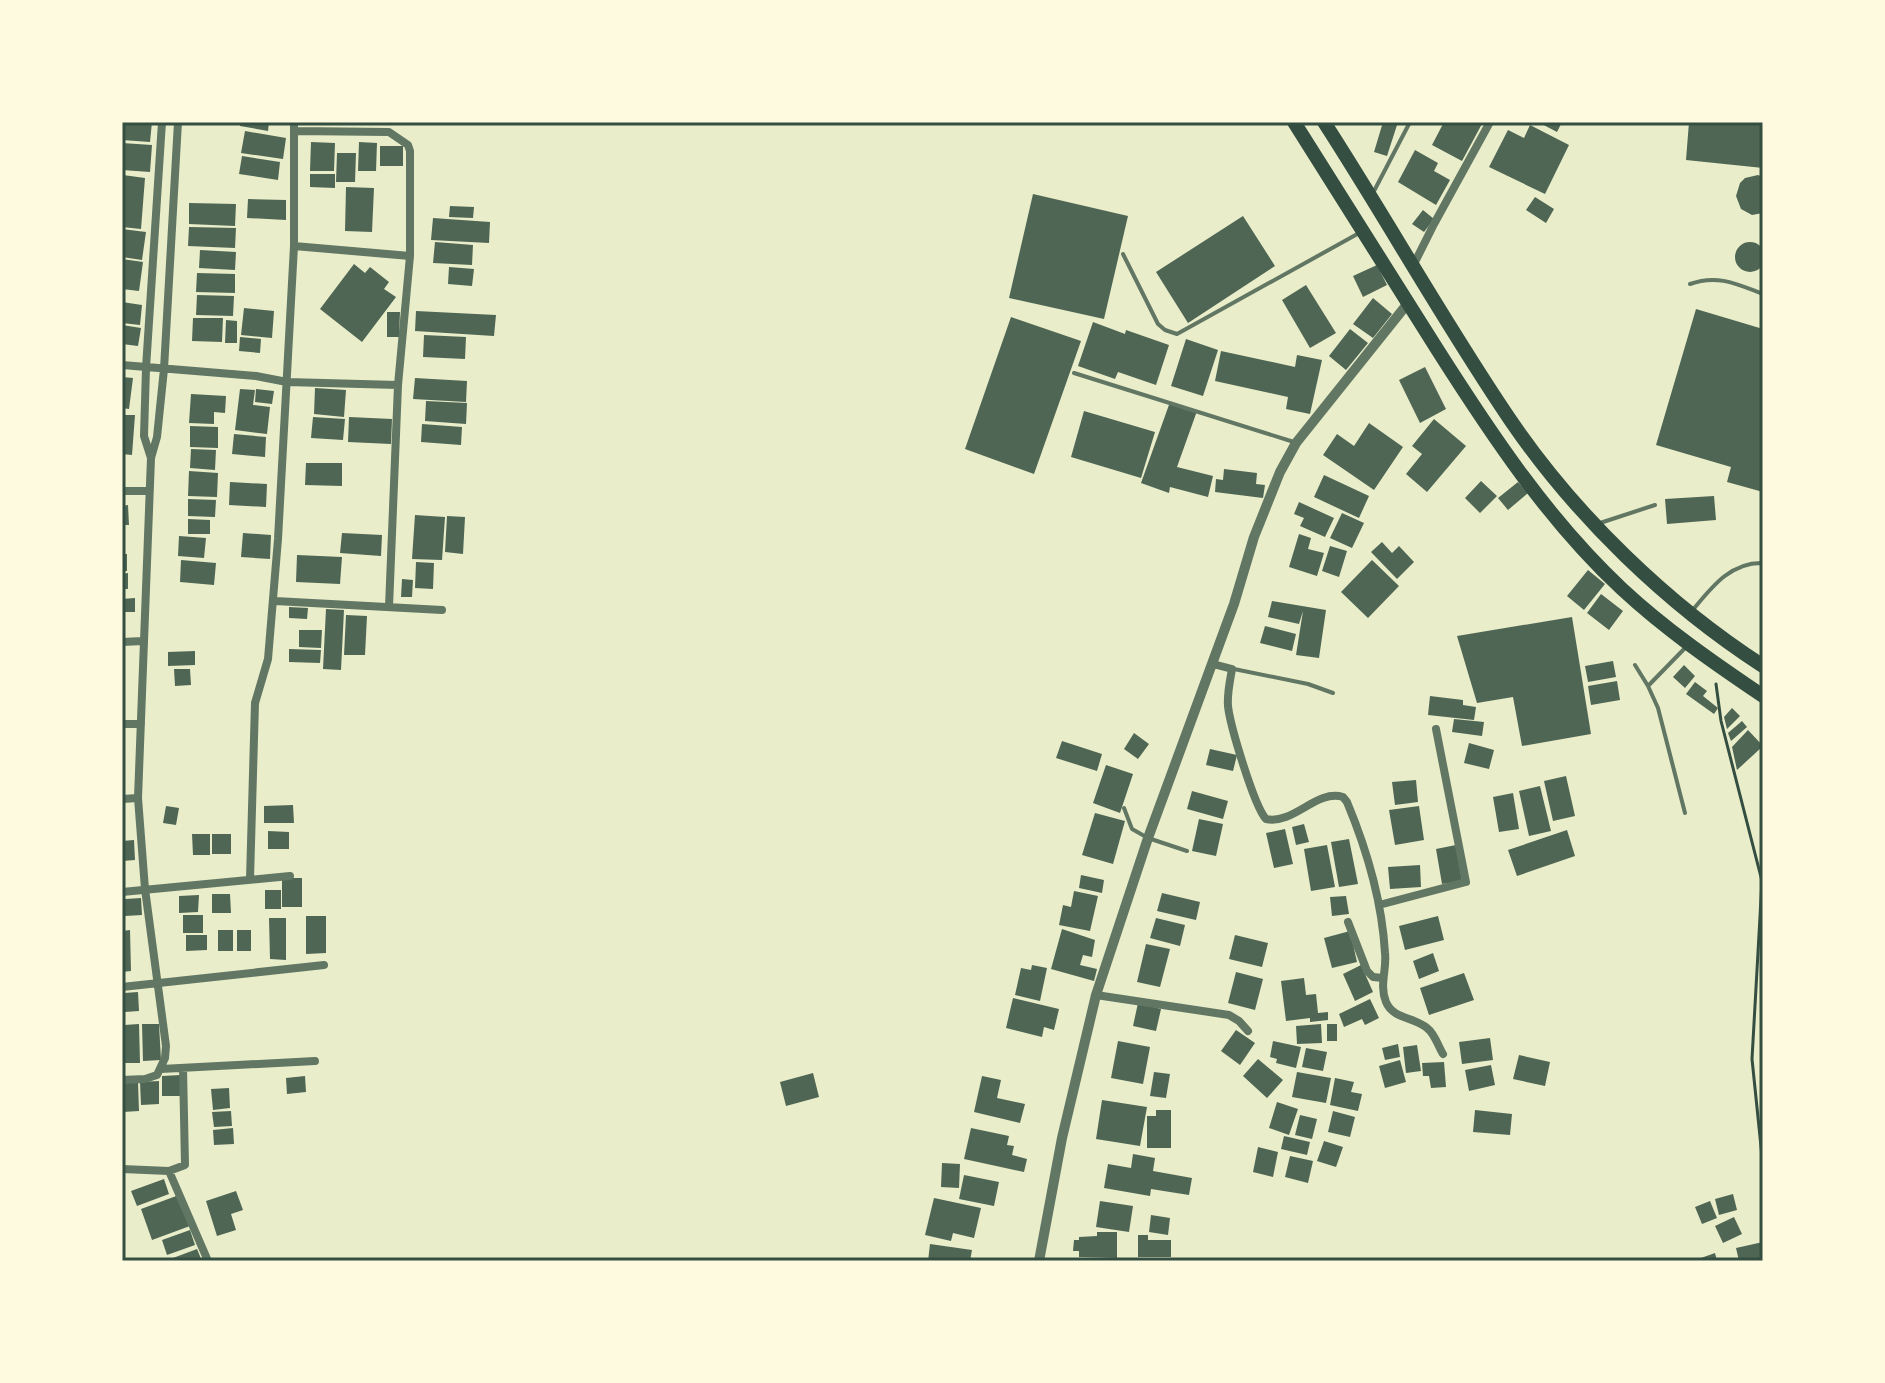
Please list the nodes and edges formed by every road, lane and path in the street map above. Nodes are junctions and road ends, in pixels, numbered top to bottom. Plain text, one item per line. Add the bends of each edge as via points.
1 (162, 122) edge
2 (178, 122) edge
3 (1294, 122) edge
4 (1324, 122) edge
5 (1410, 122) edge
6 (1490, 122) edge
7 (294, 127) edge
8 (390, 127) edge
9 (1372, 195) junction
10 (1363, 231) junction
11 (294, 246) junction
12 (1123, 254) dead end
13 (410, 256) junction
14 (1412, 268) junction
15 (1690, 284) dead end
16 (1763, 294) edge
17 (1408, 303) junction
18 (122, 365) edge
19 (146, 368) junction
20 (164, 369) junction
21 (1074, 373) dead end
22 (287, 382) junction
23 (398, 385) junction
24 (1296, 443) junction
25 (151, 458) junction
26 (122, 491) edge
27 (149, 491) junction
28 (1655, 505) dead end
29 (1594, 525) junction
30 (1763, 563) edge
31 (275, 601) junction
32 (389, 607) junction
33 (442, 610) dead end
34 (1690, 613) junction
35 (143, 641) junction
36 (122, 642) edge
37 (1689, 644) junction
38 (1746, 655) junction
39 (1213, 664) junction
40 (1635, 665) dead end
41 (1763, 666) edge
42 (1232, 669) junction
43 (1725, 670) junction
44 (1648, 686) junction
45 (1333, 693) dead end
46 (1763, 696) edge
47 (122, 724) edge
48 (141, 724) junction
49 (1436, 729) dead end
50 (138, 798) junction
51 (122, 799) edge
52 (1124, 808) dead end
53 (1685, 813) dead end
54 (1148, 838) junction
55 (1187, 851) dead end
56 (290, 876) dead end
57 (250, 879) junction
58 (145, 889) junction
59 (122, 892) edge
60 (1379, 905) junction
61 (1348, 922) dead end
62 (324, 965) dead end
63 (1383, 978) junction
64 (158, 984) junction
65 (122, 987) edge
66 (1096, 995) junction
67 (1248, 1031) dead end
68 (1443, 1054) dead end
69 (315, 1061) dead end
70 (183, 1068) junction
71 (161, 1069) junction
72 (122, 1080) edge
73 (1763, 1166) edge
74 (122, 1169) edge
75 (169, 1171) junction
76 (208, 1261) edge
77 (1039, 1261) edge

1 - 19 street
2 - 20 street
3 - 10 highway
4 - 9 highway
5 - 9 lane
6 - 14 street
7 - 8 street
7 - 11 street
8 - 13 street via 410,151
9 - 14 highway
10 - 12 lane via 1177,334 1158,324
10 - 17 highway
11 - 13 street
11 - 22 street
13 - 23 street
14 - 29 highway via 1513,424
15 - 16 lane via 1724,279
17 - 24 street
17 - 37 highway via 1513,464 1623,589
18 - 19 street
19 - 20 street
19 - 25 street via 144,436
20 - 22 street
20 - 25 street
21 - 24 lane
22 - 23 street
22 - 31 street
23 - 32 street
24 - 39 street via 1254,537
25 - 27 street
26 - 27 street
27 - 35 street
28 - 29 lane
29 - 34 highway
30 - 34 lane via 1720,578
31 - 32 street
31 - 57 street via 268,659 255,703
32 - 33 street
34 - 38 highway
35 - 36 street
35 - 48 street
37 - 43 highway
37 - 44 lane
38 - 41 highway
38 - 43 highway
39 - 42 street
39 - 54 street
40 - 44 lane
42 - 45 lane
42 - 60 street via 1230,716 1261,814 1281,820 1318,801 1343,797 1362,840
43 - 46 highway
43 - 73 path via 1715,688 1762,881 1752,1059
44 - 53 lane
47 - 48 street
48 - 50 street
49 - 60 street via 1466,882
50 - 51 street
50 - 58 street
52 - 54 lane via 1130,827
54 - 55 lane
54 - 66 street
56 - 57 street
57 - 58 street
58 - 59 street
58 - 64 street
60 - 63 street via 1386,954
61 - 63 street via 1367,971
62 - 64 street
63 - 68 street via 1390,1011 1425,1026
64 - 65 street
64 - 71 street via 166,1046
66 - 67 street via 1229,1015
66 - 77 street
69 - 70 street
70 - 71 street
70 - 75 street via 185,1165
71 - 72 street via 152,1078
74 - 75 street
75 - 76 street

